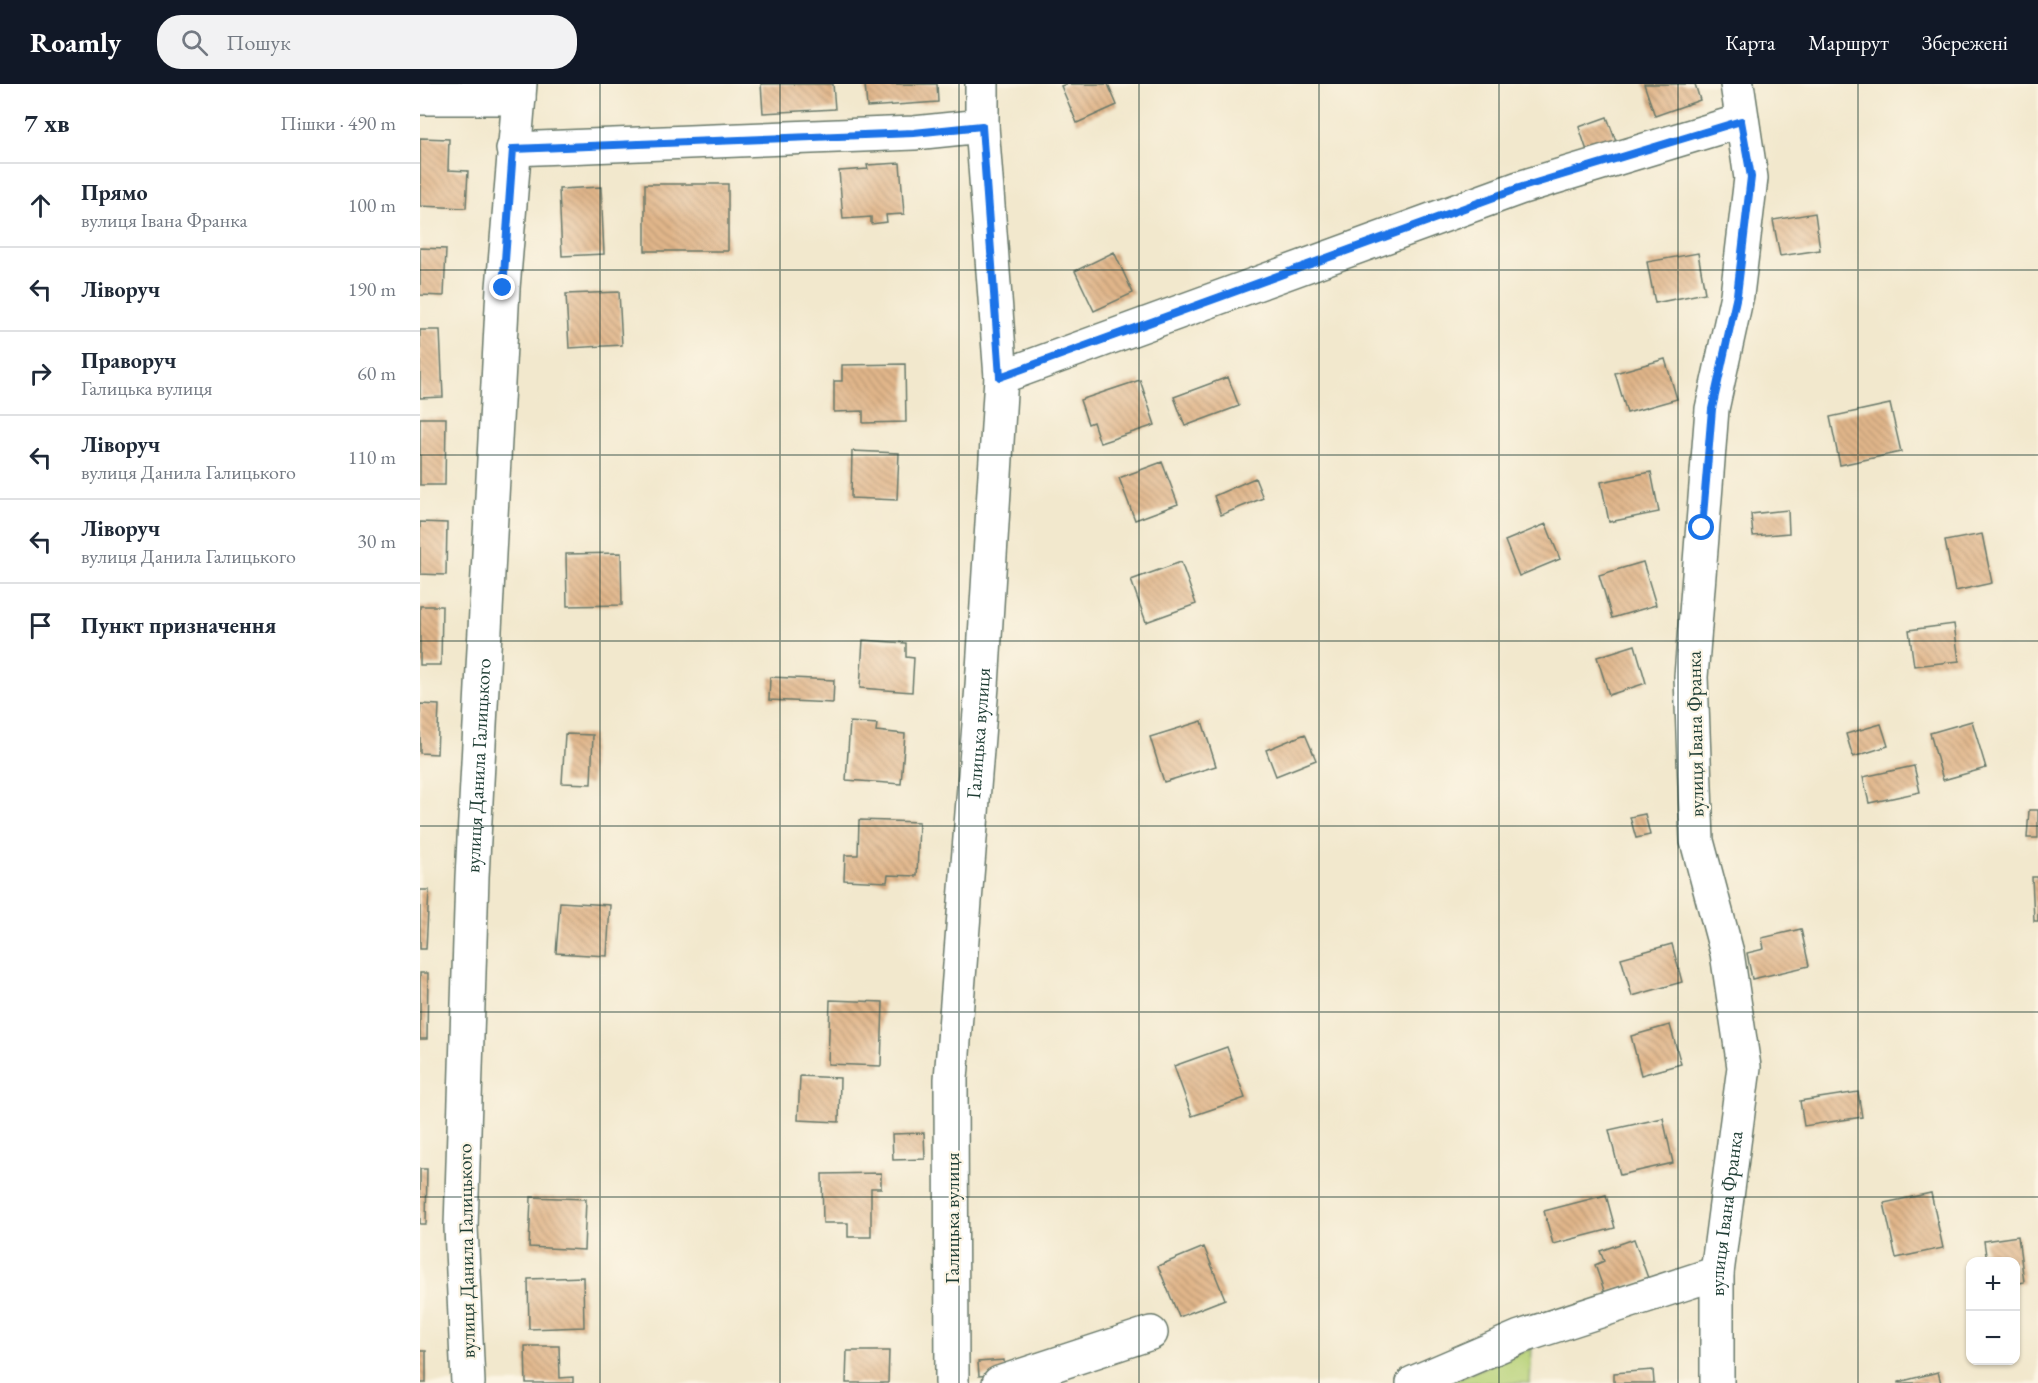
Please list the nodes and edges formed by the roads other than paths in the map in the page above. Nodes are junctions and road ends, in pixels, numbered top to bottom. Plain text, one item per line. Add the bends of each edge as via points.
1 (982, 84) edge
2 (1737, 84) edge
3 (520, 91) edge
4 (420, 98) edge
5 (1741, 121) junction
6 (982, 126) junction
7 (513, 149) junction
8 (1000, 377) junction
9 (1717, 1273) junction
10 (1151, 1333) dead end
11 (468, 1383) edge
12 (952, 1383) edge
13 (999, 1383) edge
14 (1413, 1383) edge
15 (1717, 1383) edge

1 - 6 street, Галицька вулиця
2 - 5 street, вулиця Івана Франка
3 - 4 street
3 - 7 street, вулиця Данила Галицького
5 - 8 street via 1519,188
5 - 9 street, вулиця Івана Франка via 1751,177 1737,295 1712,409 1691,677 1697,841 1727,953 1744,1067
6 - 7 street via 914,133
6 - 8 street, Галицька вулиця
7 - 11 street, вулиця Данила Галицького via 472,877 461,1227
8 - 12 street, Галицька вулиця via 982,686 951,1079
9 - 14 street via 1520,1337
9 - 15 street, вулиця Івана Франка
10 - 13 street

